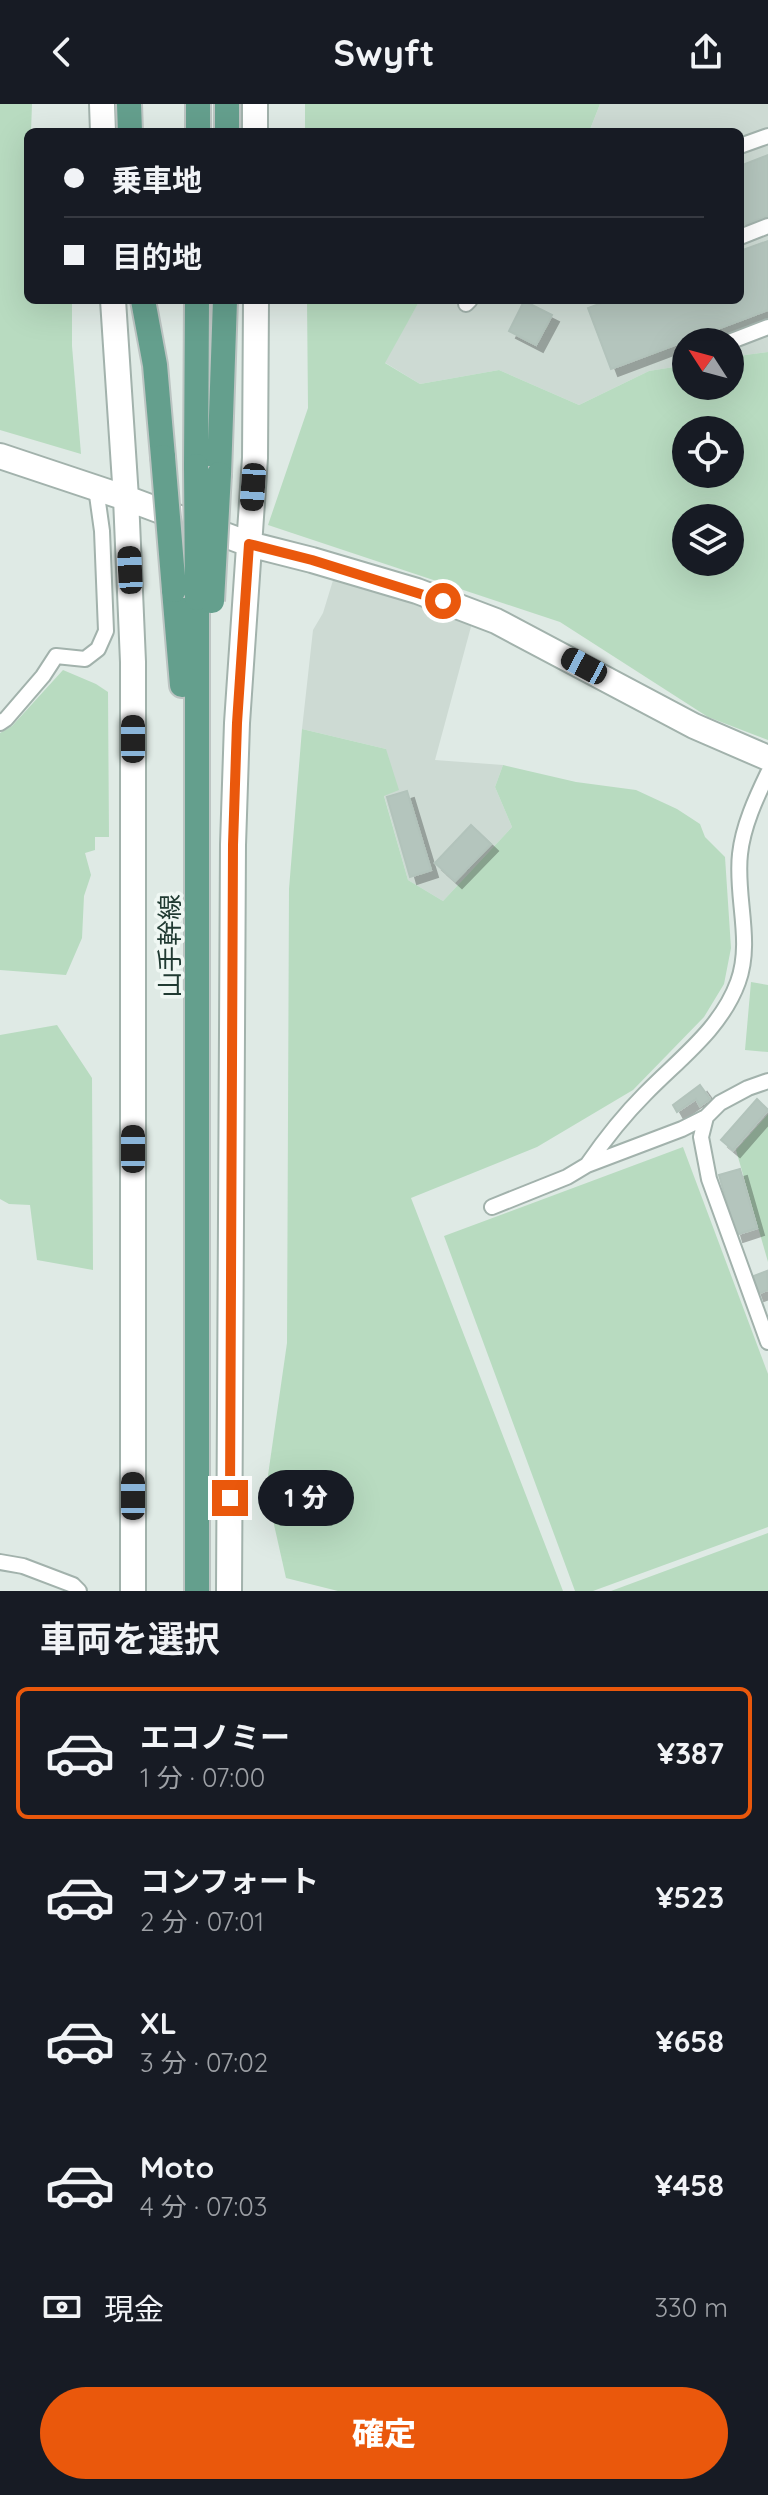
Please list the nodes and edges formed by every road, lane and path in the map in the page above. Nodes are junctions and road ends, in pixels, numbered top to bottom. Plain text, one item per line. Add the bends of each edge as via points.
1 (102, 104) edge
2 (129, 104) edge
3 (198, 104) edge
4 (227, 104) edge
5 (255, 104) edge
6 (103, 128) edge
7 (130, 128) edge
8 (198, 128) edge
9 (227, 128) edge
10 (255, 128) edge
11 (768, 136) edge
12 (744, 145) edge
13 (768, 226) edge
14 (744, 235) edge
15 (113, 304) edge
16 (144, 304) edge
17 (197, 304) edge
18 (225, 304) edge
19 (256, 304) edge
20 (768, 327) edge
21 (744, 336) edge
22 (0, 456) edge
23 (208, 470) junction
24 (96, 488) junction
25 (126, 498) junction
26 (249, 544) junction
27 (194, 596) junction
28 (0, 723) edge
29 (768, 758) edge
30 (768, 773) edge
31 (197, 878) junction
32 (768, 1081) edge
33 (706, 1117) junction
34 (587, 1165) junction
35 (492, 1207) dead end
36 (768, 1342) edge
37 (0, 1562) edge
38 (79, 1591) edge
39 (133, 1591) edge
40 (197, 1591) edge
41 (229, 1591) edge

1 - 6 street
2 - 7 main road
3 - 8 main road
4 - 9 main road
5 - 10 street
11 - 12 lane
13 - 14 lane
15 - 25 street
16 - 27 main road, bridge via 163,457
17 - 23 main road, 山手幹線
18 - 23 main road
19 - 26 street
20 - 21 lane
22 - 24 street
23 - 27 main road, 山手幹線, bridge
24 - 25 street
24 - 28 lane via 106,631 98,649 85,659 56,656
25 - 26 street
25 - 39 street via 133,662
26 - 29 street via 417,591 496,621 694,726
26 - 41 street via 233,845
27 - 31 main road
27 - 31 main road, 山手幹線
30 - 34 lane via 747,820 739,855 744,957 731,999 718,1021 613,1127
31 - 40 main road, 山手幹線
32 - 33 lane via 720,1103
33 - 34 lane
33 - 36 lane via 701,1137 709,1179
34 - 35 lane
37 - 38 lane via 23,1566

